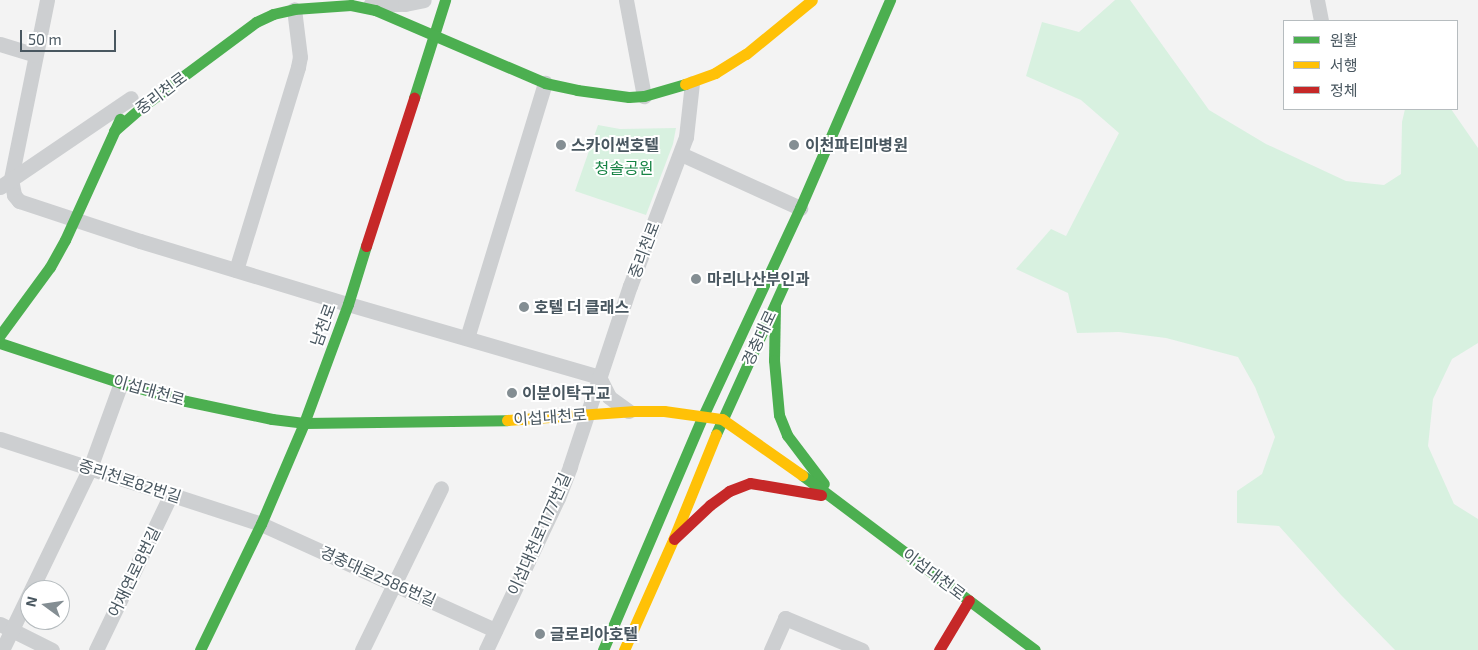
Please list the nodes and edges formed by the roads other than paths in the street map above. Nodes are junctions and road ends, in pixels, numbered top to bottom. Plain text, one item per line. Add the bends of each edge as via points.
1 (47, 0) edge
2 (424, 0) edge
3 (445, 0) edge
4 (626, 0) edge
5 (812, 0) edge
6 (890, 0) edge
7 (1317, 0) edge
8 (351, 5) junction
9 (294, 9) junction
10 (1321, 20) edge
11 (434, 34) junction
12 (0, 44) edge
13 (35, 55) junction
14 (546, 82) junction
15 (692, 83) junction
16 (136, 94) joint
17 (644, 96) junction
18 (114, 131) junction
19 (681, 154) junction
20 (5, 183) edge
21 (800, 208) junction
22 (74, 220) junction
23 (236, 270) junction
24 (787, 276) dead end
25 (775, 303) junction
26 (348, 304) junction
27 (0, 335) edge
28 (467, 338) junction
29 (0, 343) edge
30 (599, 377) junction
31 (121, 383) junction
32 (628, 411) junction
33 (587, 414) junction
34 (703, 416) junction
35 (722, 420) junction
36 (304, 423) junction
37 (0, 439) edge
38 (90, 468) junction
39 (441, 488) dead end
40 (171, 494) junction
41 (833, 497) junction
42 (261, 524) junction
43 (673, 540) junction
44 (35, 580) edge
45 (395, 582) junction
46 (969, 600) junction
47 (20, 606) edge
48 (6, 627) edge
49 (495, 630) junction
50 (2, 650) edge
51 (52, 650) edge
52 (96, 650) edge
53 (200, 650) edge
54 (362, 650) edge
55 (486, 650) edge
56 (603, 650) edge
57 (624, 650) edge
58 (771, 650) edge
59 (862, 650) edge
60 (939, 650) edge
61 (1035, 650) edge

1 - 13 street
2 - 8 street via 405,4
3 - 11 street, 남천로
4 - 17 street
5 - 15 street, 중리천로 via 746,54
6 - 21 street, 경충대로
7 - 10 street
8 - 9 street, 중리천로
8 - 11 street, 중리천로 via 375,10
9 - 18 street, 중리천로 via 256,22
9 - 23 street via 300,57 298,67
11 - 14 street, 중리천로
11 - 26 street, 남천로
12 - 13 street
13 - 20 street
14 - 17 street, 중리천로 via 612,96
14 - 28 street
15 - 17 street, 중리천로
15 - 19 street, 중리천로 via 689,122
16 - 18 street
16 - 20 street
18 - 22 street, 중리천로
19 - 21 street
19 - 30 street, 중리천로
20 - 22 street via 19,201
21 - 34 street, 경충대로
22 - 23 street
22 - 27 street, 중리천로 via 50,267
23 - 26 street
24 - 25 street, 경충대로
25 - 35 street, 경충대로
25 - 41 street via 779,415 787,435
26 - 28 street
26 - 36 street, 남천로
28 - 30 street
29 - 31 street, 이섭대천로
30 - 32 street via 609,397
30 - 33 street, 중리천로
31 - 36 street, 이섭대천로 via 186,401
31 - 38 street
32 - 33 street, 이섭대천로
32 - 34 street, 이섭대천로
33 - 36 street, 이섭대천로 via 518,420
33 - 49 street, 이섭대천로1177번길 via 558,498
34 - 35 street, 이섭대천로
34 - 56 street, 경충대로
35 - 41 street, 이섭대천로
35 - 43 street, 경충대로
36 - 42 street, 남천로
37 - 38 street, 중리천로82번길
38 - 40 street, 중리천로82번길
38 - 44 street
39 - 45 street
40 - 42 street, 중리천로82번길
40 - 52 street, 어재연로8번길
41 - 43 street via 750,483 729,491 710,505
41 - 46 street, 이섭대천로
42 - 45 street, 경충대로2586번길
42 - 53 street, 남천로
43 - 57 street, 경충대로
45 - 49 street, 경충대로2586번길
45 - 54 street
46 - 60 street
46 - 61 street, 이섭대천로
47 - 48 street
48 - 50 street
48 - 51 street
49 - 55 street, 이섭대천로1177번길
58 - 59 street via 785,618

